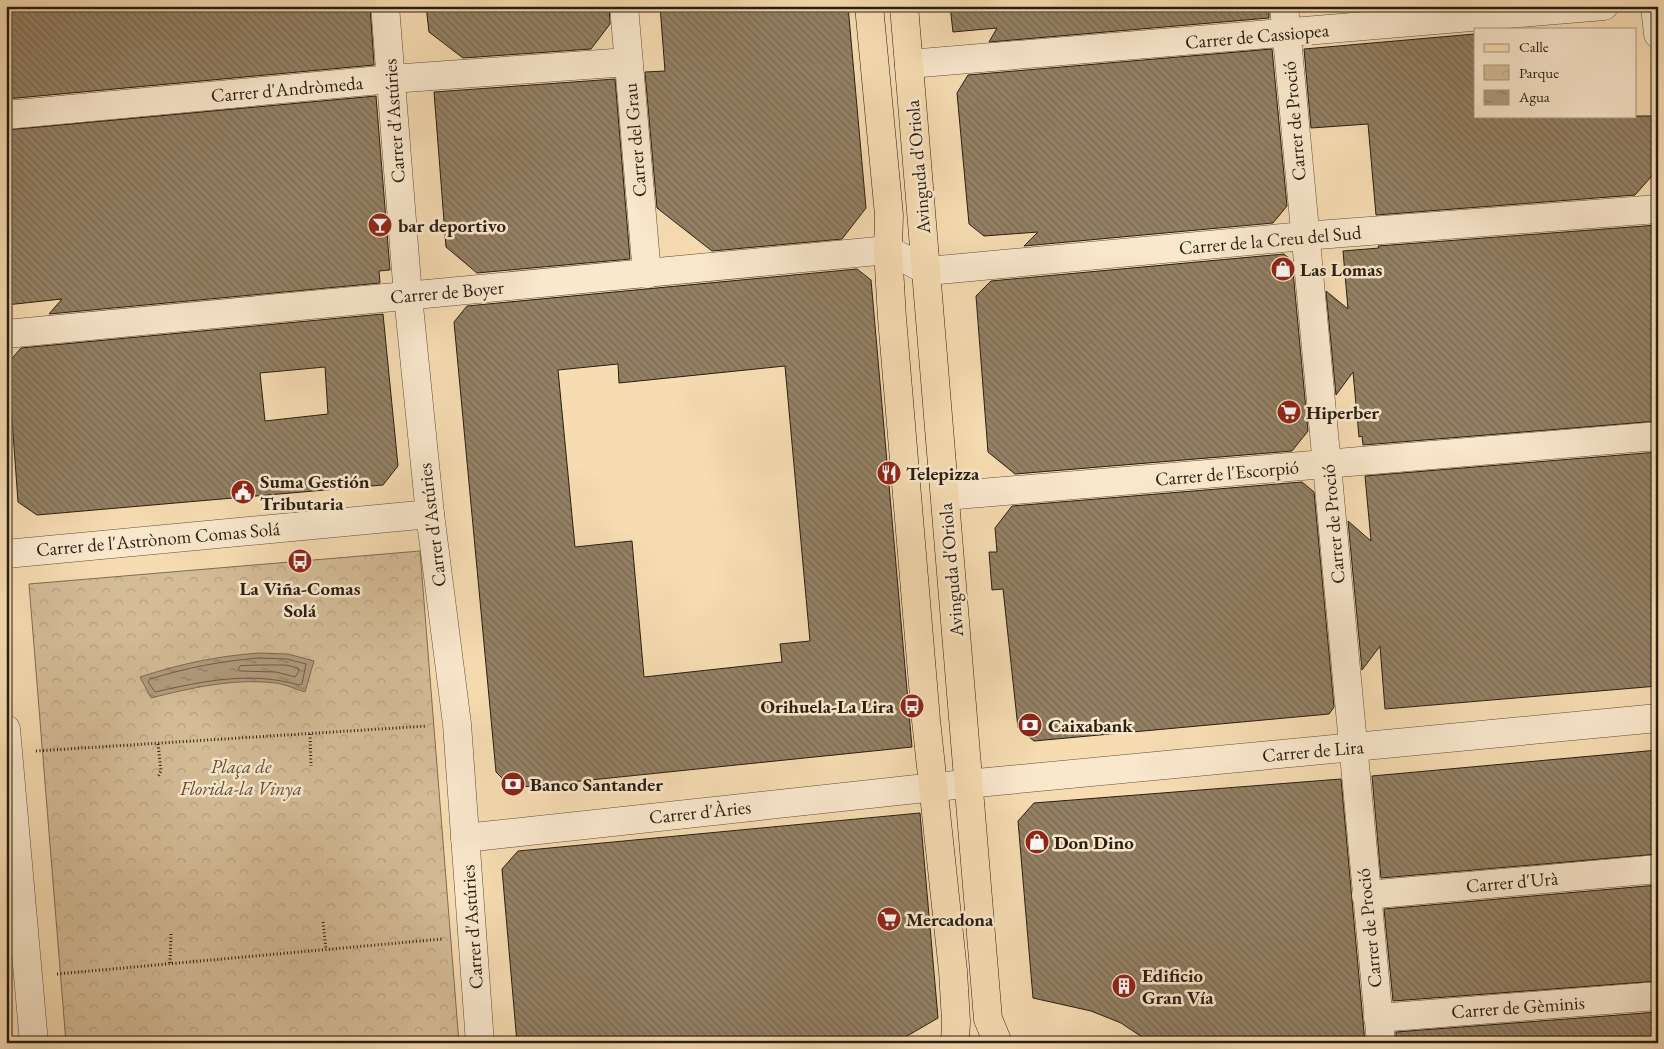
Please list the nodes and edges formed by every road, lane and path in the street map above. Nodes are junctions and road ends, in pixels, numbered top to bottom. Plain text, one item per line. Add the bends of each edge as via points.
1 (385, 6) edge
2 (624, 6) edge
3 (868, 6) edge
4 (904, 6) edge
5 (1284, 6) edge
6 (1604, 6) edge
7 (1655, 6) edge
8 (1286, 33) junction
9 (1658, 34) edge
10 (628, 62) junction
11 (909, 64) junction
12 (391, 79) junction
13 (6, 115) edge
14 (1658, 209) edge
15 (1304, 236) junction
16 (888, 250) junction
17 (928, 271) junction
18 (648, 274) junction
19 (408, 296) junction
20 (6, 334) edge
21 (1658, 436) edge
22 (1328, 465) junction
23 (945, 496) junction
24 (430, 514) junction
25 (6, 554) edge
26 (1658, 718) edge
27 (457, 724) junction
28 (310, 734) junction
29 (7, 741) edge
30 (158, 744) junction
31 (1352, 747) junction
32 (311, 766) dead end
33 (158, 777) dead end
34 (969, 783) junction
35 (934, 787) junction
36 (465, 838) junction
37 (1658, 869) edge
38 (1366, 895) junction
39 (322, 922) dead end
40 (170, 933) dead end
41 (472, 936) junction
42 (326, 949) junction
43 (170, 963) junction
44 (28, 976) junction
45 (1658, 996) edge
46 (1379, 1030) edge
47 (34, 1043) edge
48 (480, 1043) edge
49 (955, 1043) edge
50 (998, 1043) edge

1 - 12 street, Carrer d'Astúries
2 - 10 street, Carrer del Grau
3 - 16 main road, Avinguda d'Oriola via 889,215
4 - 11 main road, Avinguda d'Oriola
5 - 8 street, Carrer de Proció
6 - 8 street, Carrer de Cassiopea
7 - 9 street
8 - 11 street, Carrer de Cassiopea
8 - 15 street, Carrer de Proció
10 - 12 street, Carrer d'Andròmeda
10 - 18 street, Carrer del Grau
11 - 17 main road, Avinguda d'Oriola
12 - 13 street, Carrer d'Andròmeda
12 - 19 street, Carrer d'Astúries
14 - 15 street, Carrer de la Creu del Sud
15 - 17 street, Carrer de la Creu del Sud
15 - 22 street, Carrer de Proció
16 - 17 street
16 - 18 street, Carrer de Boyer
16 - 35 main road, Avinguda d'Oriola
17 - 23 main road, Avinguda d'Oriola
18 - 19 street, Carrer de Boyer
19 - 20 street, Carrer de Boyer
19 - 24 street, Carrer d'Astúries
21 - 22 street, Carrer de l'Escorpió
22 - 23 street, Carrer de l'Escorpió
22 - 31 street, Carrer de Proció
23 - 34 main road, Avinguda d'Oriola
24 - 25 street, Carrer de l'Astrònom Comas Solá
24 - 27 street, Carrer d'Astúries
26 - 31 street, Carrer de Lira
27 - 28 path
27 - 36 street, Carrer d'Astúries
28 - 30 path
28 - 32 path
29 - 30 path
29 - 44 street
30 - 33 path via 161,771
31 - 34 street, Carrer de Lira
31 - 38 street, Carrer de Proció
34 - 35 street, Carrer de Lira
34 - 50 main road, Avinguda d'Oriola via 988,1019
35 - 36 street, Carrer d'Àries
35 - 49 main road, Avinguda d'Oriola via 953,971
36 - 41 street, Carrer d'Astúries
37 - 38 street, Carrer d'Urà
38 - 46 street, Carrer de Proció
39 - 42 path
40 - 43 path
41 - 42 path
41 - 48 street, Carrer d'Astúries
42 - 43 path
43 - 44 path
44 - 47 street
45 - 46 street, Carrer de Gèminis

